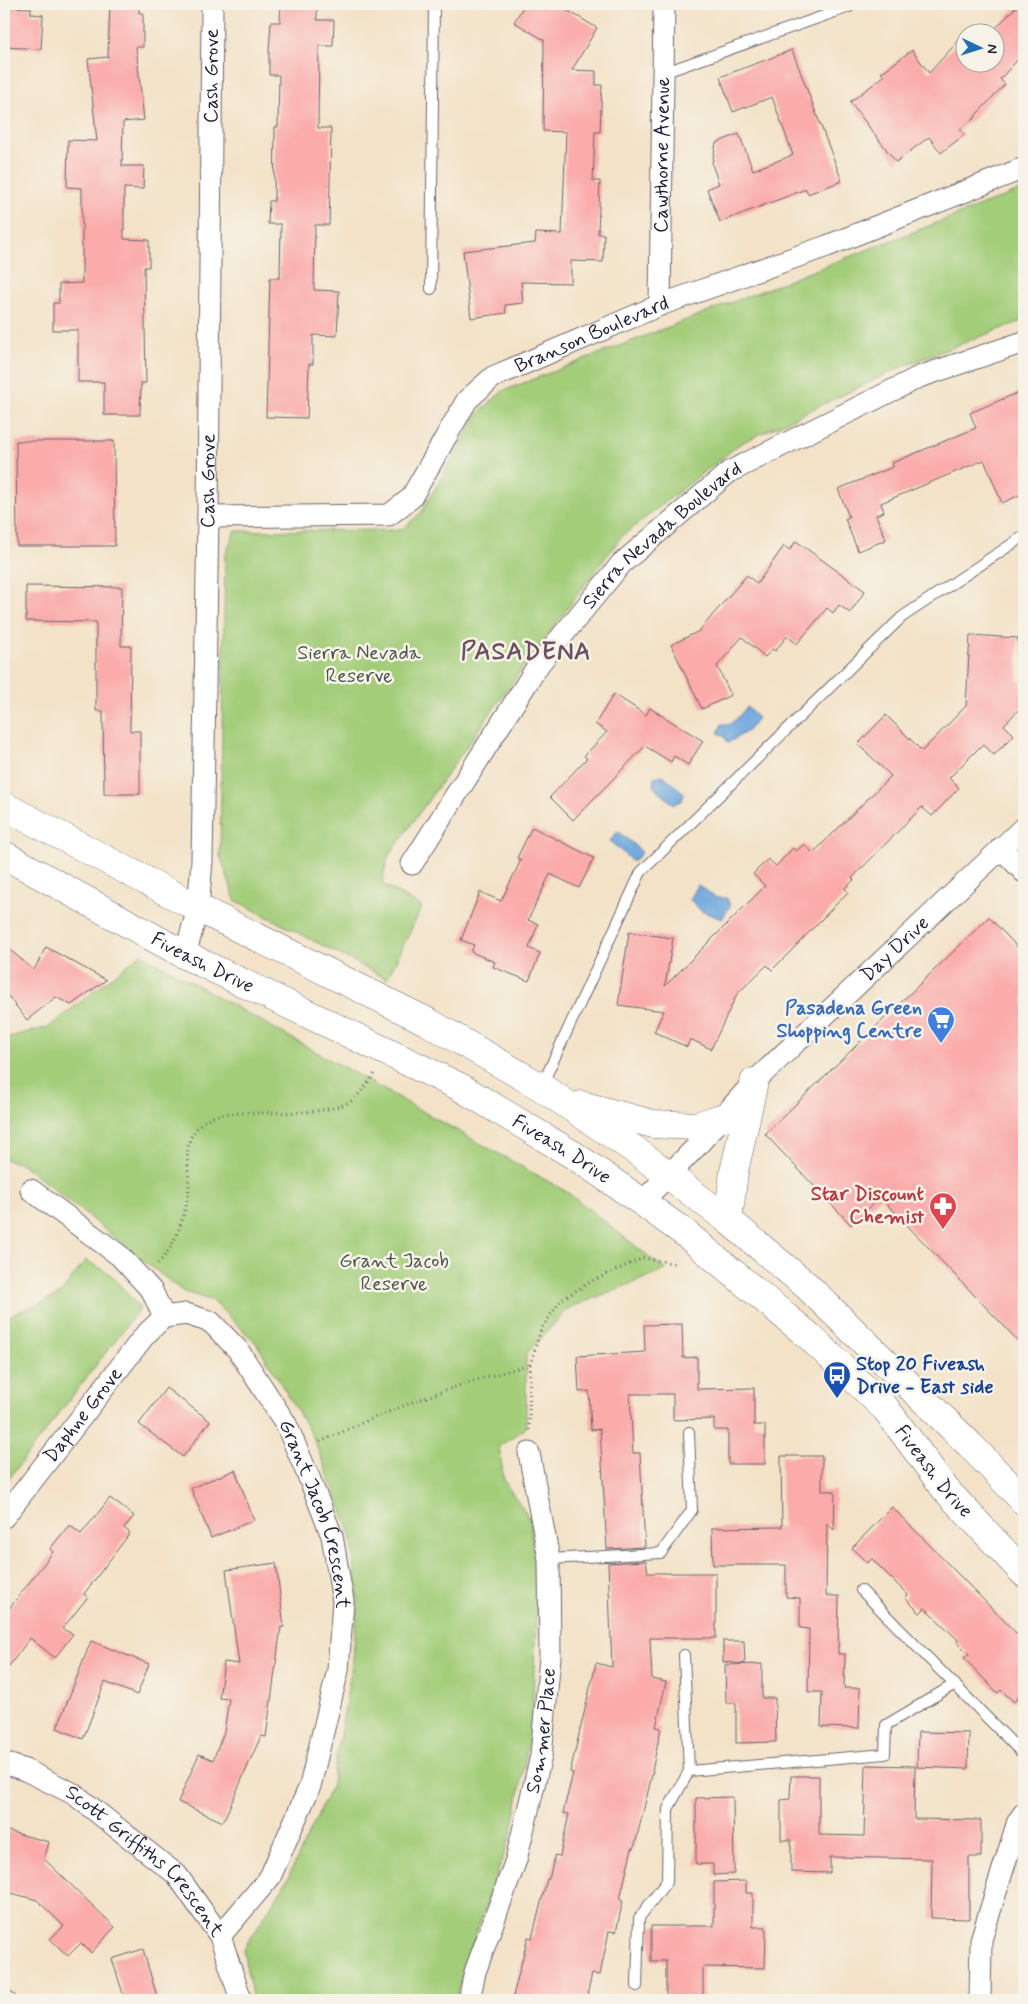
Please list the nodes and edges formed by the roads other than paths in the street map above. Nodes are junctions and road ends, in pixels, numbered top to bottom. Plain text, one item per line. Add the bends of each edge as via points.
1 (212, 4) edge
2 (434, 4) edge
3 (664, 4) edge
4 (852, 4) edge
5 (663, 73) junction
6 (1024, 168) edge
7 (432, 289) dead end
8 (660, 305) junction
9 (1024, 342) edge
10 (208, 516) junction
11 (1024, 536) edge
12 (4, 806) edge
13 (1024, 827) edge
14 (1001, 848) junction
15 (4, 855) edge
16 (412, 864) dead end
17 (1024, 872) edge
18 (198, 908) junction
19 (185, 955) junction
20 (754, 1082) junction
21 (550, 1093) junction
22 (722, 1118) junction
23 (669, 1174) junction
24 (31, 1190) dead end
25 (642, 1202) junction
26 (728, 1220) junction
27 (164, 1317) junction
28 (689, 1432) dead end
29 (529, 1453) road end
30 (1024, 1502) edge
31 (4, 1517) edge
32 (549, 1559) junction
33 (1024, 1573) edge
34 (861, 1590) dead end
35 (684, 1655) dead end
36 (955, 1684) junction
37 (1024, 1755) edge
38 (4, 1763) edge
39 (689, 1771) junction
40 (1024, 1814) edge
41 (220, 1936) junction
42 (638, 1986) dead end
43 (4, 1992) edge
44 (11, 2000) edge
45 (241, 2000) edge
46 (468, 2000) edge
47 (980, 2000) edge

1 - 10 street, Cash Grove
2 - 7 lane
3 - 5 street, Cawthorne Avenue
4 - 5 lane
5 - 8 street, Cawthorne Avenue
6 - 8 street, Branson Boulevard via 827,246
8 - 10 street, Branson Boulevard via 493,377 467,400 411,498 389,515
9 - 16 street, Sierra Nevada Boulevard via 919,377 729,472 635,552 621,564 539,664
10 - 18 street, Cash Grove via 202,851
11 - 21 lane via 902,618 641,872
12 - 18 main road, Fiveash Drive
13 - 14 street, Day Drive
14 - 17 street
14 - 20 street, Day Drive
15 - 19 main road, Fiveash Drive
18 - 19 street, Cash Grove
18 - 21 main road, Fiveash Drive via 428,1022
19 - 25 main road, Fiveash Drive via 460,1087 575,1156
20 - 22 street, Day Drive
20 - 26 main road via 734,1172
21 - 22 main road via 653,1124 696,1126
21 - 23 main road, Fiveash Drive
22 - 23 street, Day Drive
23 - 25 street, Day Drive
23 - 26 main road, Fiveash Drive
24 - 27 street via 120,1256 152,1291
25 - 33 main road, Fiveash Drive via 686,1234 809,1336 886,1409 946,1490
26 - 30 main road, Fiveash Drive via 807,1286
27 - 31 street, Daphne Grove via 145,1335
27 - 41 street, Grant Jacob Crescent via 186,1314 211,1322 238,1350 286,1424 332,1536 343,1601 338,1670 310,1786 270,1877
28 - 32 lane via 692,1510 661,1553
29 - 32 street, Sommer Place
32 - 46 street, Sommer Place via 550,1657 541,1756 516,1860
34 - 36 lane
35 - 39 lane
36 - 37 lane
36 - 39 lane via 886,1725 885,1754
38 - 41 street, Scott Griffiths Crescent via 74,1794 177,1875
39 - 42 lane via 668,1809 667,1881 639,1918
40 - 47 street via 1018,1820 980,1940
41 - 45 street, Scott Griffiths Crescent
43 - 44 lane

